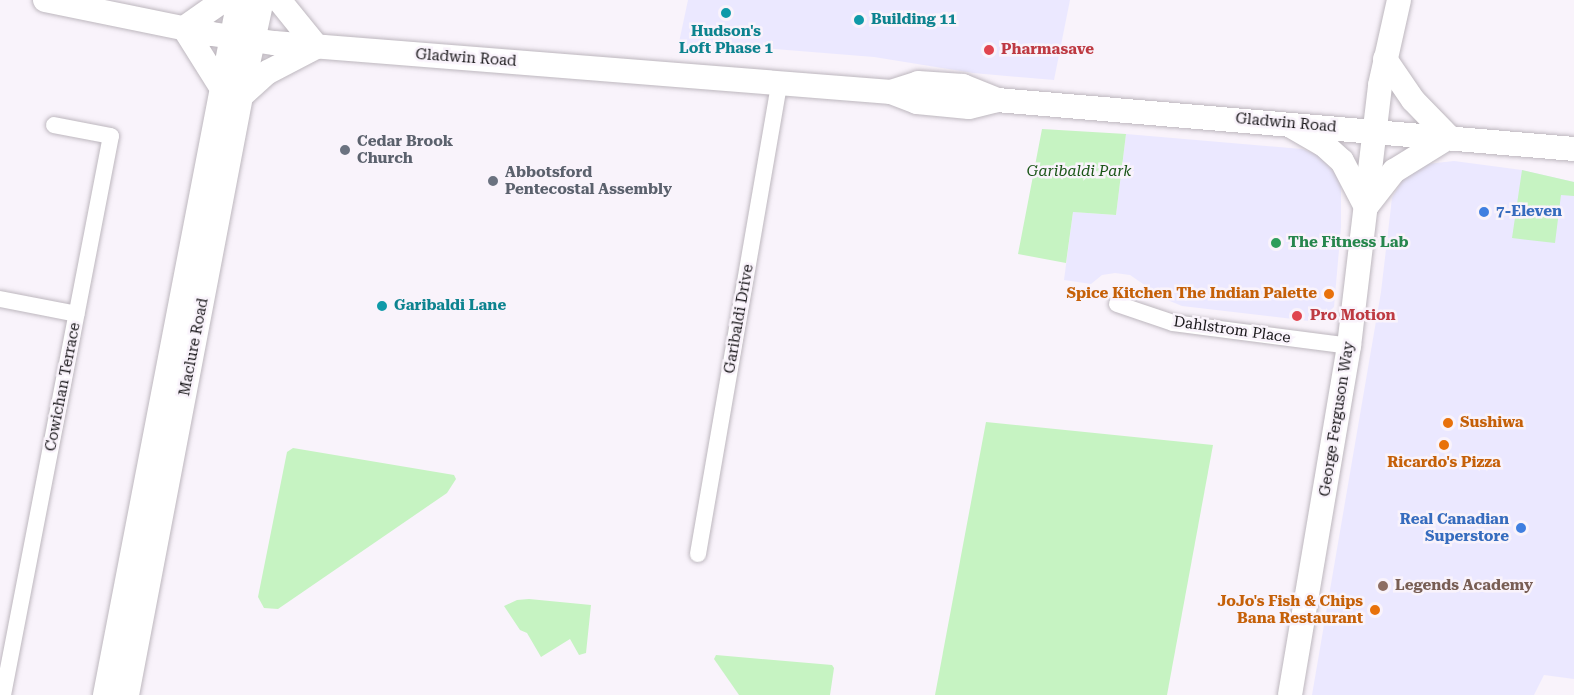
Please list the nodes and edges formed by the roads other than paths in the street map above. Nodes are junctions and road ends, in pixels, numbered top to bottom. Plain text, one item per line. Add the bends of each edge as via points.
1 (45, 0) edge
2 (224, 0) edge
3 (239, 0) edge
4 (262, 0) edge
5 (279, 0) edge
6 (1400, 0) edge
7 (184, 28) junction
8 (242, 38) junction
9 (317, 47) junction
10 (1385, 59) junction
11 (779, 83) junction
12 (231, 92) junction
13 (1286, 123) junction
14 (54, 125) dead end
15 (1373, 130) junction
16 (1449, 137) junction
17 (1574, 148) edge
18 (1366, 207) junction
19 (0, 299) edge
20 (1117, 304) dead end
21 (77, 315) junction
22 (1349, 346) junction
23 (698, 554) dead end
24 (3, 695) edge
25 (105, 695) edge
26 (127, 695) edge
27 (1290, 695) edge

1 - 7 main road, Gladwin Road
2 - 7 main road
3 - 8 main road, Maclure Road
4 - 8 main road, Maclure Road
5 - 9 main road
6 - 10 main road, George Ferguson Way
7 - 8 main road, Gladwin Road
7 - 12 main road
8 - 9 main road, Gladwin Road
8 - 12 main road, Maclure Road
9 - 11 main road, Gladwin Road
9 - 12 main road
10 - 15 main road, George Ferguson Way
10 - 16 main road via 1413,100
11 - 13 main road, Gladwin Road via 891,92 918,83 963,86 997,100
11 - 23 street, Garibaldi Drive
12 - 25 main road, Maclure Road
12 - 26 main road, Maclure Road
13 - 15 main road, Gladwin Road
13 - 18 main road via 1337,156
14 - 21 street, Cowichan Terrace via 111,136
15 - 16 main road, Gladwin Road
15 - 18 main road, George Ferguson Way
16 - 17 main road, Gladwin Road
16 - 18 main road via 1394,171
18 - 22 main road, George Ferguson Way
19 - 21 street
20 - 22 street, Dahlstrom Place via 1173,323
21 - 24 street, Cowichan Terrace
22 - 27 main road, George Ferguson Way

